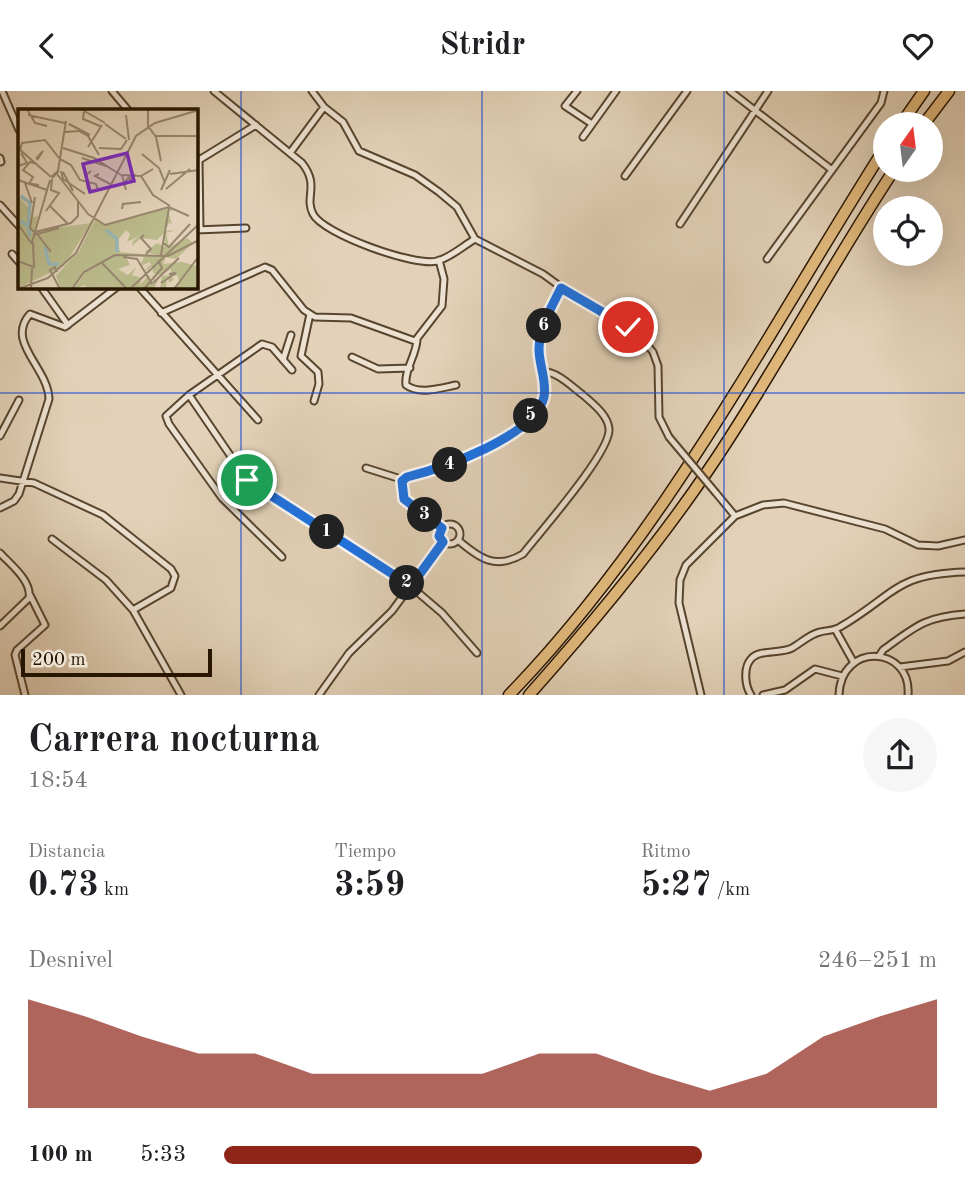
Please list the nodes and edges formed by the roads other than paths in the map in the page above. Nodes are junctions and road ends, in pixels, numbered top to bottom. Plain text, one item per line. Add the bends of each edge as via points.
1 (2, 91) edge
2 (112, 91) edge
3 (214, 91) edge
4 (312, 91) edge
5 (577, 91) edge
6 (616, 91) edge
7 (677, 91) edge
8 (730, 91) edge
9 (768, 91) edge
10 (884, 91) edge
11 (924, 91) edge
12 (949, 91) edge
13 (685, 93) edge
14 (324, 107) junction
15 (127, 109) edge
16 (10, 110) junction
17 (755, 110) junction
18 (909, 112) edge
19 (933, 112) edge
20 (0, 114) edge
21 (592, 124) junction
22 (256, 125) junction
23 (18, 128) edge
24 (583, 137) dead end
25 (290, 153) junction
26 (198, 160) edge
27 (873, 167) edge
28 (832, 170) junction
29 (625, 176) dead end
30 (887, 182) edge
31 (0, 205) edge
32 (680, 224) dead end
33 (18, 225) edge
34 (246, 228) dead end
35 (198, 230) edge
36 (475, 239) junction
37 (12, 254) dead end
38 (767, 259) dead end
39 (439, 260) junction
40 (18, 261) edge
41 (561, 288) junction
42 (42, 289) edge
43 (114, 289) edge
44 (141, 289) edge
45 (161, 313) junction
46 (313, 315) junction
47 (68, 325) junction
48 (291, 335) dead end
49 (417, 340) junction
50 (352, 357) dead end
51 (283, 359) junction
52 (410, 368) junction
53 (292, 370) dead end
54 (542, 371) junction
55 (216, 376) junction
56 (456, 384) dead end
57 (188, 395) junction
58 (19, 400) dead end
59 (314, 401) dead end
60 (258, 420) dead end
61 (0, 436) edge
62 (366, 468) dead end
63 (0, 478) edge
64 (404, 480) junction
65 (24, 482) junction
66 (0, 508) edge
67 (735, 516) junction
68 (442, 528) junction
69 (52, 539) dead end
70 (458, 540) junction
71 (965, 540) edge
72 (443, 542) junction
73 (0, 553) edge
74 (282, 557) dead end
75 (965, 572) edge
76 (411, 586) junction
77 (30, 595) junction
78 (133, 610) junction
79 (965, 614) edge
80 (0, 626) edge
81 (835, 629) junction
82 (965, 652) edge
83 (477, 653) dead end
84 (879, 656) junction
85 (854, 663) junction
86 (900, 667) junction
87 (842, 676) junction
88 (25, 695) edge
89 (181, 695) edge
90 (319, 695) edge
91 (509, 695) edge
92 (529, 695) edge
93 (701, 695) edge
94 (751, 695) edge
95 (763, 695) edge
96 (839, 695) edge
97 (908, 695) edge

1 - 16 street
2 - 15 street
3 - 22 street
4 - 14 street
5 - 21 street via 565,106
6 - 21 street
7 - 13 street
8 - 17 street
9 - 17 street
10 - 28 street
11 - 18 highway
12 - 19 highway
13 - 29 street
14 - 25 street
14 - 36 street via 342,122 359,151 415,175 457,207
16 - 20 street
16 - 23 street
17 - 28 street
17 - 32 street
21 - 24 street
22 - 25 street
22 - 26 street
25 - 39 street via 311,175 311,212 320,224 384,252 420,262
26 - 35 street
27 - 91 highway via 664,501 576,622
28 - 38 street
30 - 92 highway via 710,468 662,536
31 - 33 street
34 - 35 street
36 - 39 street
36 - 41 street via 544,274
37 - 40 street
39 - 49 street via 445,296
41 - 54 street via 539,347
41 - 67 street, bridge via 628,327 653,352 658,366 659,417 669,437
42 - 47 street
43 - 47 street
44 - 45 street
45 - 46 street via 265,267
45 - 55 street
46 - 49 street via 351,318
46 - 59 street via 301,356 317,372
47 - 65 street via 30,314 19,330 49,387
48 - 51 street
49 - 52 street
50 - 52 street via 379,369
51 - 53 street
51 - 55 street via 262,344
52 - 56 street via 405,377 411,389
54 - 64 street via 543,399 537,411 507,437 459,462
54 - 70 street via 561,378 604,415 609,428 603,451 523,554 510,562 481,559
55 - 57 street
55 - 60 street
57 - 74 street via 168,411 169,423 222,498
57 - 76 street via 247,480
58 - 61 street
62 - 64 street
63 - 65 street
64 - 68 street via 404,499
65 - 66 street via 14,501
65 - 78 street via 103,515 171,569 172,588
67 - 71 street via 784,503 885,530 918,545 938,547
67 - 93 street via 686,565 680,580 679,603
68 - 70 street via 455,525
68 - 72 street via 439,536
69 - 78 street via 106,580
70 - 72 street
72 - 76 street
73 - 77 street via 23,578
75 - 81 street via 913,578
76 - 83 street
76 - 90 street via 349,653
77 - 80 street
77 - 88 street via 46,625 15,655
78 - 89 street
79 - 84 street via 924,621
81 - 85 street
81 - 94 street via 818,632 789,650 751,659 746,679
82 - 86 street via 948,661
84 - 85 street
84 - 86 street
85 - 87 street
86 - 97 street
87 - 95 street via 815,669 785,690
87 - 96 street

